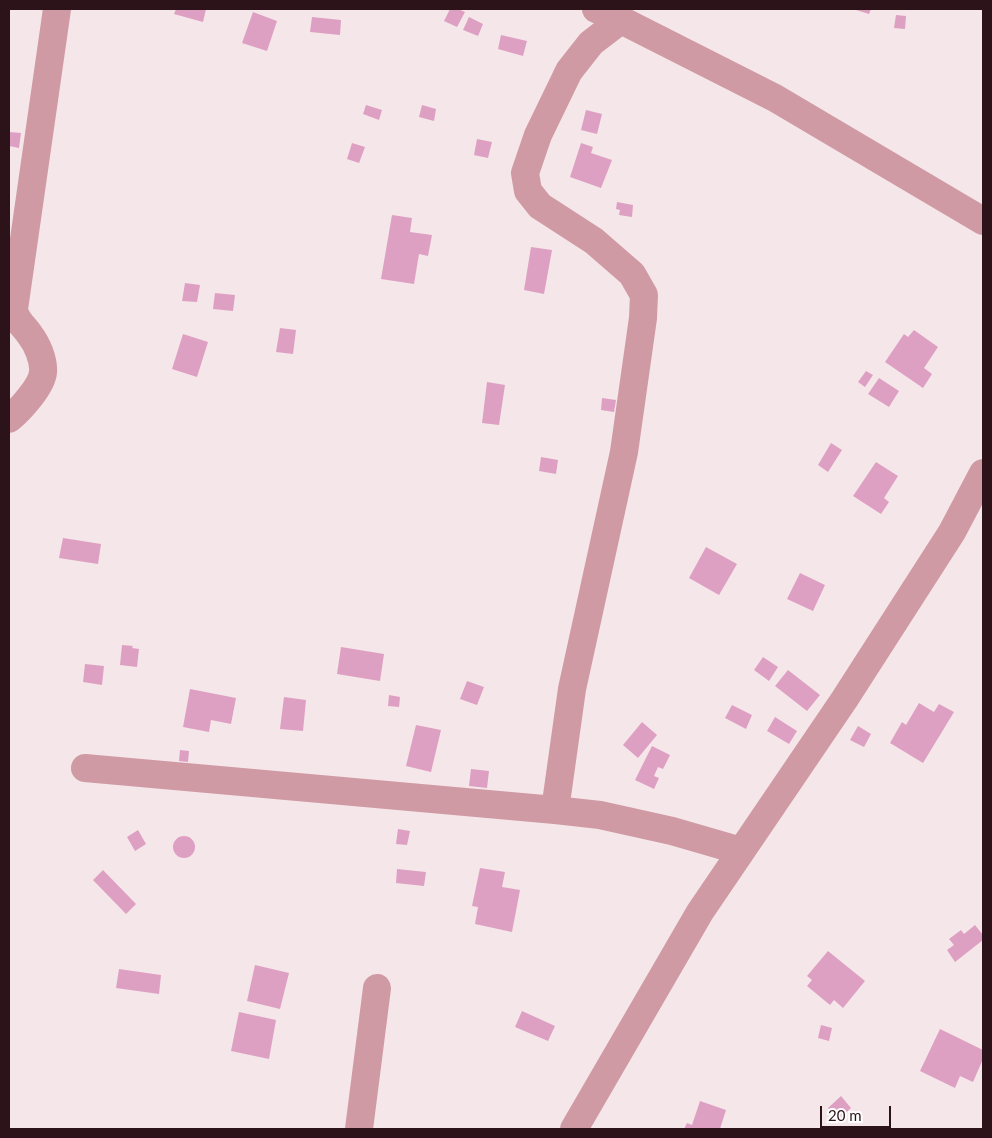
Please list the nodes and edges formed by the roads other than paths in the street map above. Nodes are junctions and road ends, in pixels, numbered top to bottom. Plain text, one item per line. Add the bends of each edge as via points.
1 (57, 9) edge
2 (596, 9) edge
3 (621, 20) junction
4 (983, 221) edge
5 (9, 419) edge
6 (983, 473) edge
7 (85, 768) dead end
8 (555, 810) junction
9 (741, 851) junction
10 (377, 988) dead end
11 (359, 1129) edge
12 (574, 1129) edge

1 - 5 street via 14,309 37,347 43,372 41,381
2 - 3 street
3 - 4 street via 775,98
3 - 8 street via 591,43 569,71 538,135 525,173 528,191 540,206 594,241 632,274 644,295 624,452 572,688
6 - 9 street via 952,532 860,676
7 - 8 street
8 - 9 street via 600,815
9 - 12 street via 700,912
10 - 11 street

